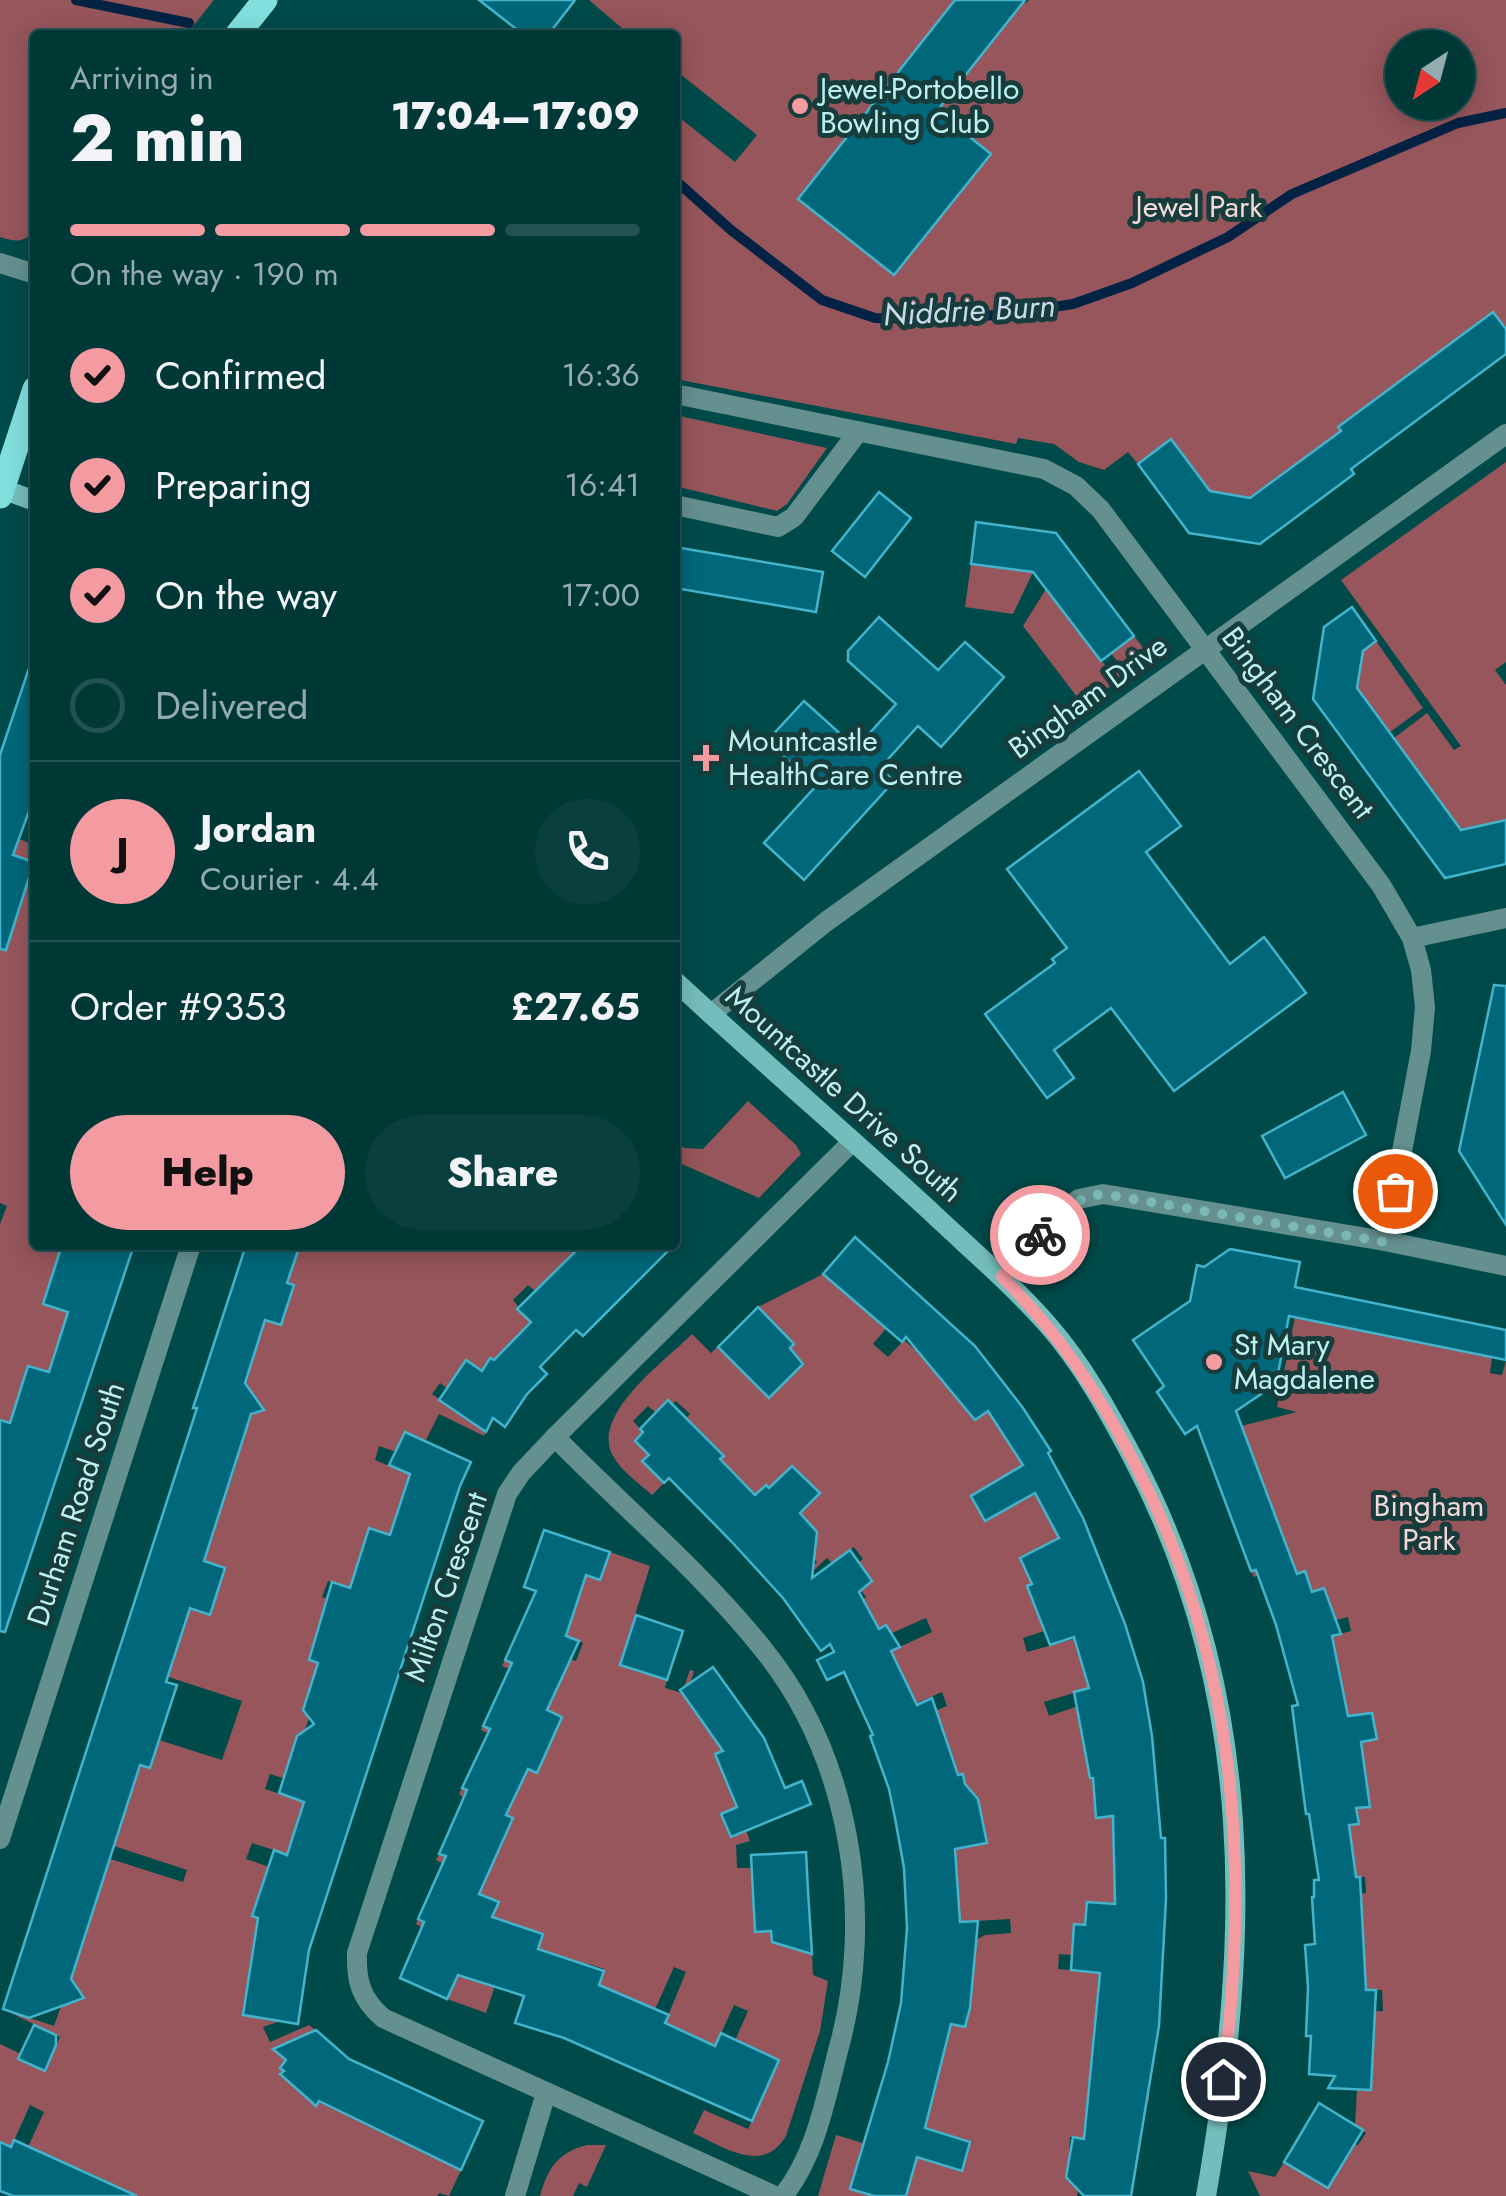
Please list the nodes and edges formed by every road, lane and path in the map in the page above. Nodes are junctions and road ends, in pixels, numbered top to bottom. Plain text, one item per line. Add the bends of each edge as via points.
1 (265, 0) edge
2 (241, 30) edge
3 (0, 263) edge
4 (30, 272) edge
5 (680, 395) edge
6 (30, 404) edge
7 (858, 432) junction
8 (1506, 434) edge
9 (1, 493) edge
10 (30, 499) edge
11 (680, 506) edge
12 (1206, 649) junction
13 (1506, 918) edge
14 (1412, 938) junction
15 (680, 986) edge
16 (710, 1014) junction
17 (854, 1141) junction
18 (1385, 1242) junction
19 (189, 1250) edge
20 (1506, 1266) edge
21 (1002, 1277) junction
22 (555, 1438) junction
23 (0, 1839) edge
24 (546, 2093) junction
25 (515, 2196) edge
26 (775, 2196) edge
27 (782, 2196) edge
28 (1206, 2196) edge

1 - 2 main road
3 - 4 street
5 - 7 street, Bingham Crescent
6 - 9 main road
7 - 11 street via 794,517 778,527
7 - 12 street, Bingham Crescent via 1044,470 1076,486 1102,510
8 - 12 street, Bingham Drive
9 - 10 street
12 - 14 street, Bingham Crescent via 1381,884
12 - 16 street, Bingham Drive via 827,921
13 - 14 street
14 - 18 street, Bingham Crescent via 1424,989 1424,1028
15 - 16 street, Mountcastle Drive South
16 - 17 street, Mountcastle Drive South
17 - 21 street, Mountcastle Drive South
17 - 22 street, Milton Crescent
18 - 20 street
18 - 21 street via 1103,1194 1068,1207
19 - 23 street, Durham Road South
21 - 28 street, Mountcastle Drive South via 1066,1348 1110,1416 1160,1509 1214,1670 1234,1819 1233,1944 1230,2021
22 - 24 street, Milton Crescent via 521,1473 502,1508 357,1953 356,1974 364,1998 383,2018
22 - 27 street via 766,1652 815,1737 839,1804 854,1893 852,1986 816,2128
24 - 25 street
24 - 26 street, Milton Crescent

